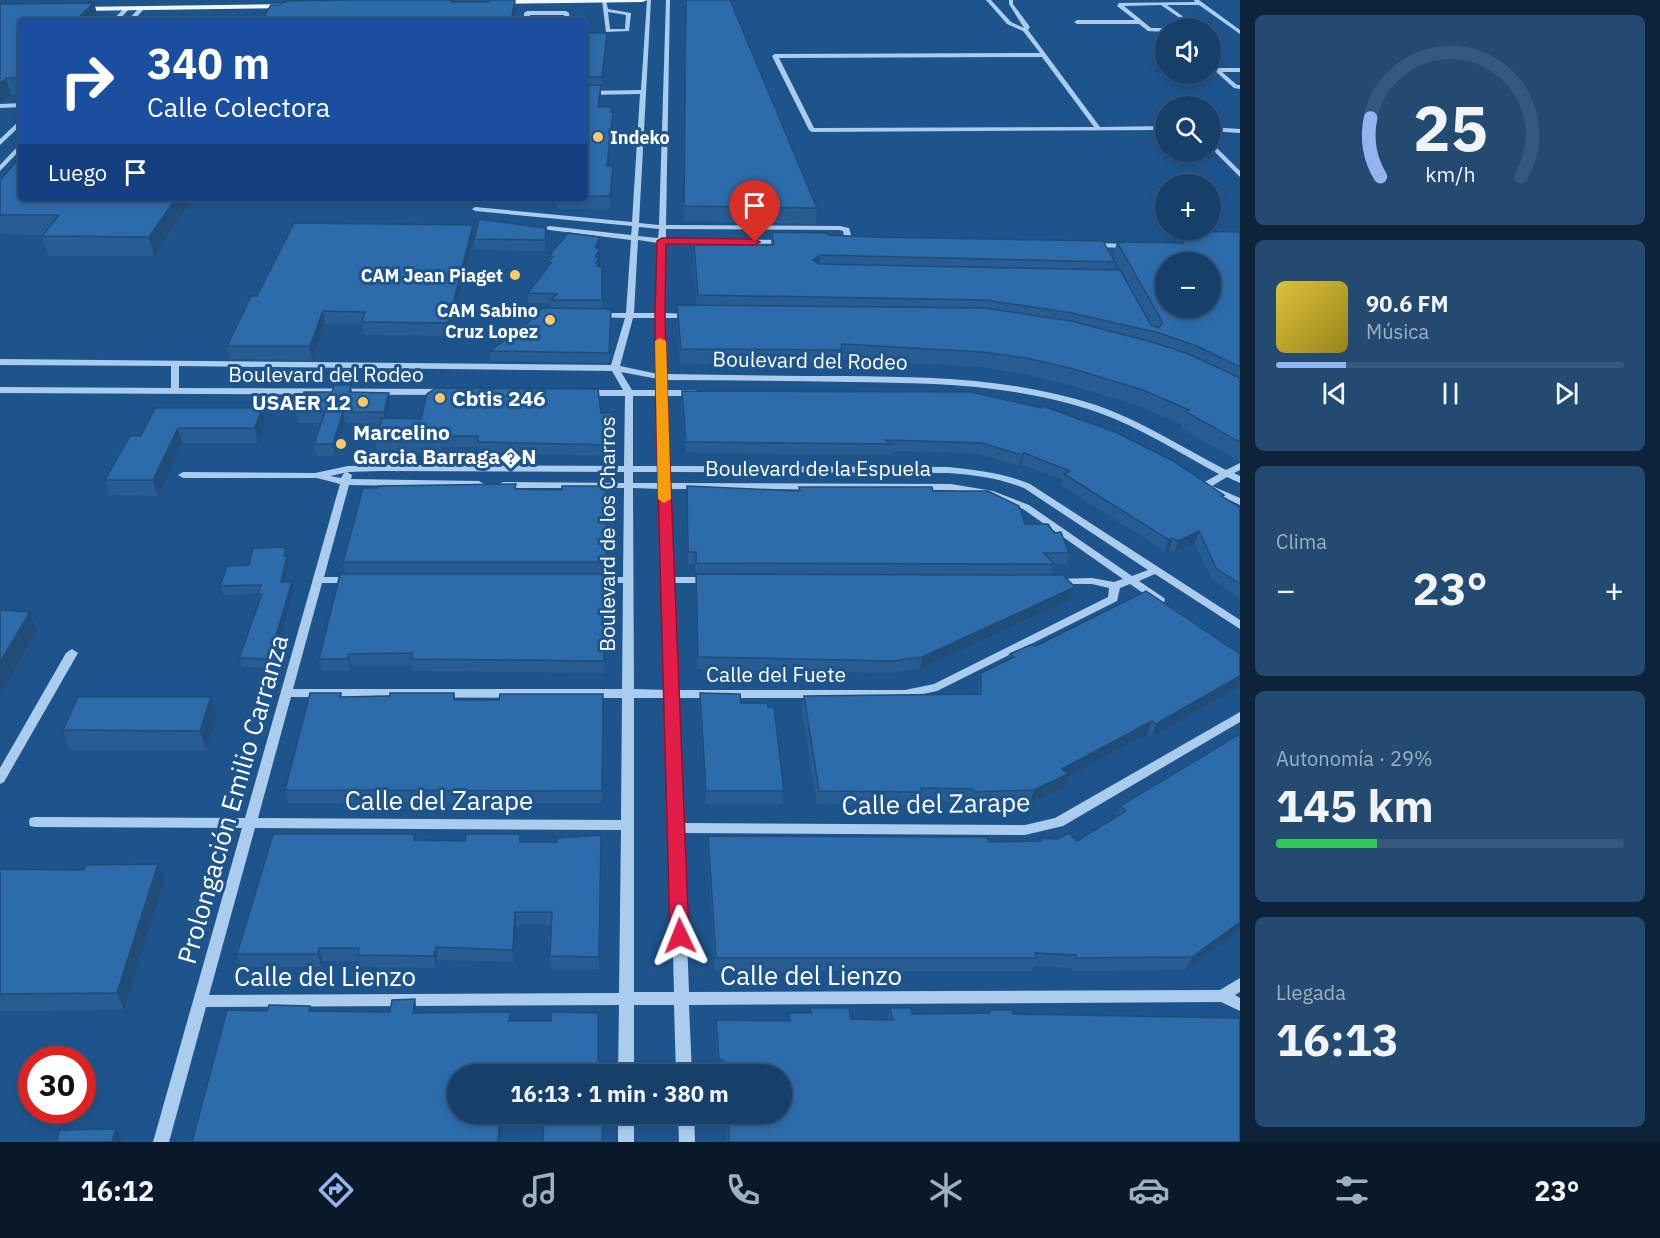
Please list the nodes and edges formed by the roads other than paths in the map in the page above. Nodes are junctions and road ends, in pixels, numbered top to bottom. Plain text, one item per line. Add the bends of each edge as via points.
1 (643, 0) edge
2 (649, 0) edge
3 (668, 0) edge
4 (604, 1) edge
5 (1198, 1) edge
6 (546, 2) junction
7 (991, 2) edge
8 (1011, 2) edge
9 (489, 3) edge
10 (1164, 3) edge
11 (304, 5) edge
12 (127, 8) junction
13 (142, 8) junction
14 (63, 9) edge
15 (606, 10) junction
16 (546, 13) junction
17 (629, 14) junction
18 (648, 14) junction
19 (118, 18) edge
20 (133, 18) edge
21 (527, 18) edge
22 (546, 18) edge
23 (567, 18) edge
24 (1184, 18) edge
25 (1077, 22) dead end
26 (1140, 22) junction
27 (627, 30) junction
28 (1025, 30) junction
29 (1155, 30) edge
30 (1240, 32) edge
31 (647, 37) junction
32 (1044, 55) junction
33 (1240, 70) edge
34 (1240, 87) edge
35 (644, 92) junction
36 (588, 93) edge
37 (18, 105) edge
38 (0, 106) edge
39 (18, 124) edge
40 (1098, 128) junction
41 (1155, 128) edge
42 (1221, 129) edge
43 (1240, 130) edge
44 (0, 143) edge
45 (18, 148) edge
46 (1221, 155) edge
47 (0, 169) edge
48 (1240, 175) edge
49 (475, 209) dead end
50 (636, 224) junction
51 (662, 227) junction
52 (549, 228) dead end
53 (635, 238) junction
54 (662, 241) junction
55 (791, 242) edge
56 (837, 243) edge
57 (849, 243) junction
58 (861, 243) edge
59 (1089, 245) edge
60 (1101, 246) junction
61 (1142, 246) edge
62 (1106, 254) edge
63 (526, 313) dead end
64 (561, 314) edge
65 (584, 314) edge
66 (630, 315) junction
67 (660, 315) junction
68 (695, 316) edge
69 (0, 362) edge
70 (175, 364) junction
71 (615, 368) junction
72 (661, 377) junction
73 (1, 391) edge
74 (175, 391) junction
75 (450, 392) edge
76 (569, 393) edge
77 (629, 393) junction
78 (662, 393) junction
79 (705, 393) edge
80 (1240, 466) edge
81 (628, 469) junction
82 (664, 469) junction
83 (1226, 474) junction
84 (183, 475) dead end
85 (347, 476) junction
86 (1195, 480) edge
87 (1240, 480) edge
88 (628, 486) junction
89 (664, 486) junction
90 (1204, 486) junction
91 (1240, 502) edge
92 (1157, 570) junction
93 (319, 580) junction
94 (367, 580) edge
95 (579, 580) edge
96 (627, 580) junction
97 (667, 580) junction
98 (714, 580) edge
99 (1045, 581) edge
100 (1132, 581) junction
101 (1115, 586) junction
102 (1171, 608) edge
103 (1240, 625) edge
104 (72, 653) dead end
105 (288, 693) junction
106 (627, 693) junction
107 (671, 693) junction
108 (1240, 716) edge
109 (0, 779) edge
110 (35, 822) dead end
111 (251, 823) junction
112 (626, 825) junction
113 (676, 828) junction
114 (1240, 984) edge
115 (1223, 996) junction
116 (626, 1000) junction
117 (682, 1000) junction
118 (200, 1001) junction
119 (1240, 1005) edge
120 (626, 1064) edge
121 (684, 1064) edge
122 (626, 1124) edge
123 (686, 1124) edge
124 (160, 1142) edge
125 (626, 1142) edge
126 (687, 1142) edge

1 - 4 main road
2 - 18 street
3 - 51 street
4 - 6 main road
4 - 15 street
5 - 10 street
5 - 30 street
6 - 9 main road
6 - 16 street
7 - 8 street
7 - 28 street via 1009,23
8 - 28 street via 1027,27
10 - 24 street
10 - 26 street via 1119,5
11 - 13 main road
12 - 13 main road
12 - 14 main road
12 - 19 street
13 - 20 street
15 - 17 street
15 - 27 street via 608,31
16 - 21 street via 527,13
16 - 22 street
16 - 23 street via 566,13
17 - 18 street
17 - 27 street
18 - 31 street
25 - 26 street
26 - 29 street
27 - 31 street
28 - 32 street
31 - 35 street
32 - 40 street
32 - 40 street via 775,56 812,130
33 - 34 street via 1217,70
35 - 36 street
35 - 50 street
37 - 38 street
39 - 44 street
40 - 41 street
42 - 43 street
45 - 47 street
46 - 48 street
49 - 50 street
50 - 51 street
50 - 53 street
51 - 54 street
51 - 57 street via 840,228 846,230
52 - 53 street
53 - 54 street
53 - 66 street
54 - 55 street
54 - 67 street
56 - 57 street
57 - 58 street
59 - 60 street
60 - 61 street
60 - 62 street
63 - 64 street
65 - 66 street
66 - 67 street
66 - 71 street
67 - 68 street
67 - 72 street
69 - 70 street, Boulevard del Rodeo
70 - 71 street, Boulevard del Rodeo
70 - 74 street
71 - 72 street, Boulevard del Rodeo
71 - 77 street, Boulevard de los Charros
72 - 78 street
72 - 83 street, Boulevard del Rodeo via 938,380 1006,387 1069,400 1121,418
73 - 74 street, Boulevard del Rodeo
74 - 75 street, Boulevard del Rodeo
76 - 77 street, Boulevard del Rodeo
77 - 78 street, Boulevard del Rodeo
77 - 81 street, Boulevard de los Charros
78 - 79 street, Boulevard del Rodeo
78 - 82 street
80 - 83 street
81 - 82 street, Boulevard de la Espuela
81 - 85 street, Boulevard de la Espuela
81 - 88 street, Boulevard de los Charros
82 - 89 street
82 - 92 street, Boulevard de la Espuela via 948,470 991,475 1050,498
83 - 87 street, Boulevard del Rodeo
83 - 90 street
84 - 85 street
85 - 88 street, Boulevard de la Espuela
85 - 93 street, Prolongación Emilio Carranza
86 - 90 street
88 - 89 street, Boulevard de la Espuela
88 - 96 street, Boulevard de los Charros
89 - 97 street
89 - 100 street, Boulevard de la Espuela via 979,490 1005,496 1026,507
90 - 91 street
92 - 100 street
92 - 103 street, Boulevard de la Espuela
93 - 94 street
93 - 105 street, Prolongación Emilio Carranza
95 - 96 street
96 - 106 street, Boulevard de los Charros
97 - 98 street
97 - 107 street
99 - 101 street via 1092,581
100 - 101 street
100 - 102 street, Boulevard de la Espuela
101 - 107 street, Calle del Fuete via 1113,599 923,692
104 - 109 street
105 - 106 street, Calle del Fuete
105 - 111 street, Prolongación Emilio Carranza
106 - 107 street, Calle del Fuete
106 - 112 street, Boulevard de los Charros
107 - 113 street
108 - 113 street, Calle del Zarape via 1058,822 1025,830
110 - 111 street, Calle del Zarape
111 - 112 street, Calle del Zarape
111 - 118 street, Prolongación Emilio Carranza
112 - 116 street, Boulevard de los Charros
113 - 117 street
114 - 115 street
115 - 117 street, Calle del Lienzo
115 - 119 street, Calle del Lienzo
116 - 117 street, Calle del Lienzo
116 - 118 street, Calle del Lienzo
116 - 120 street, Boulevard de los Charros
117 - 121 street
118 - 124 street, Prolongación Emilio Carranza
122 - 125 street
123 - 126 street

